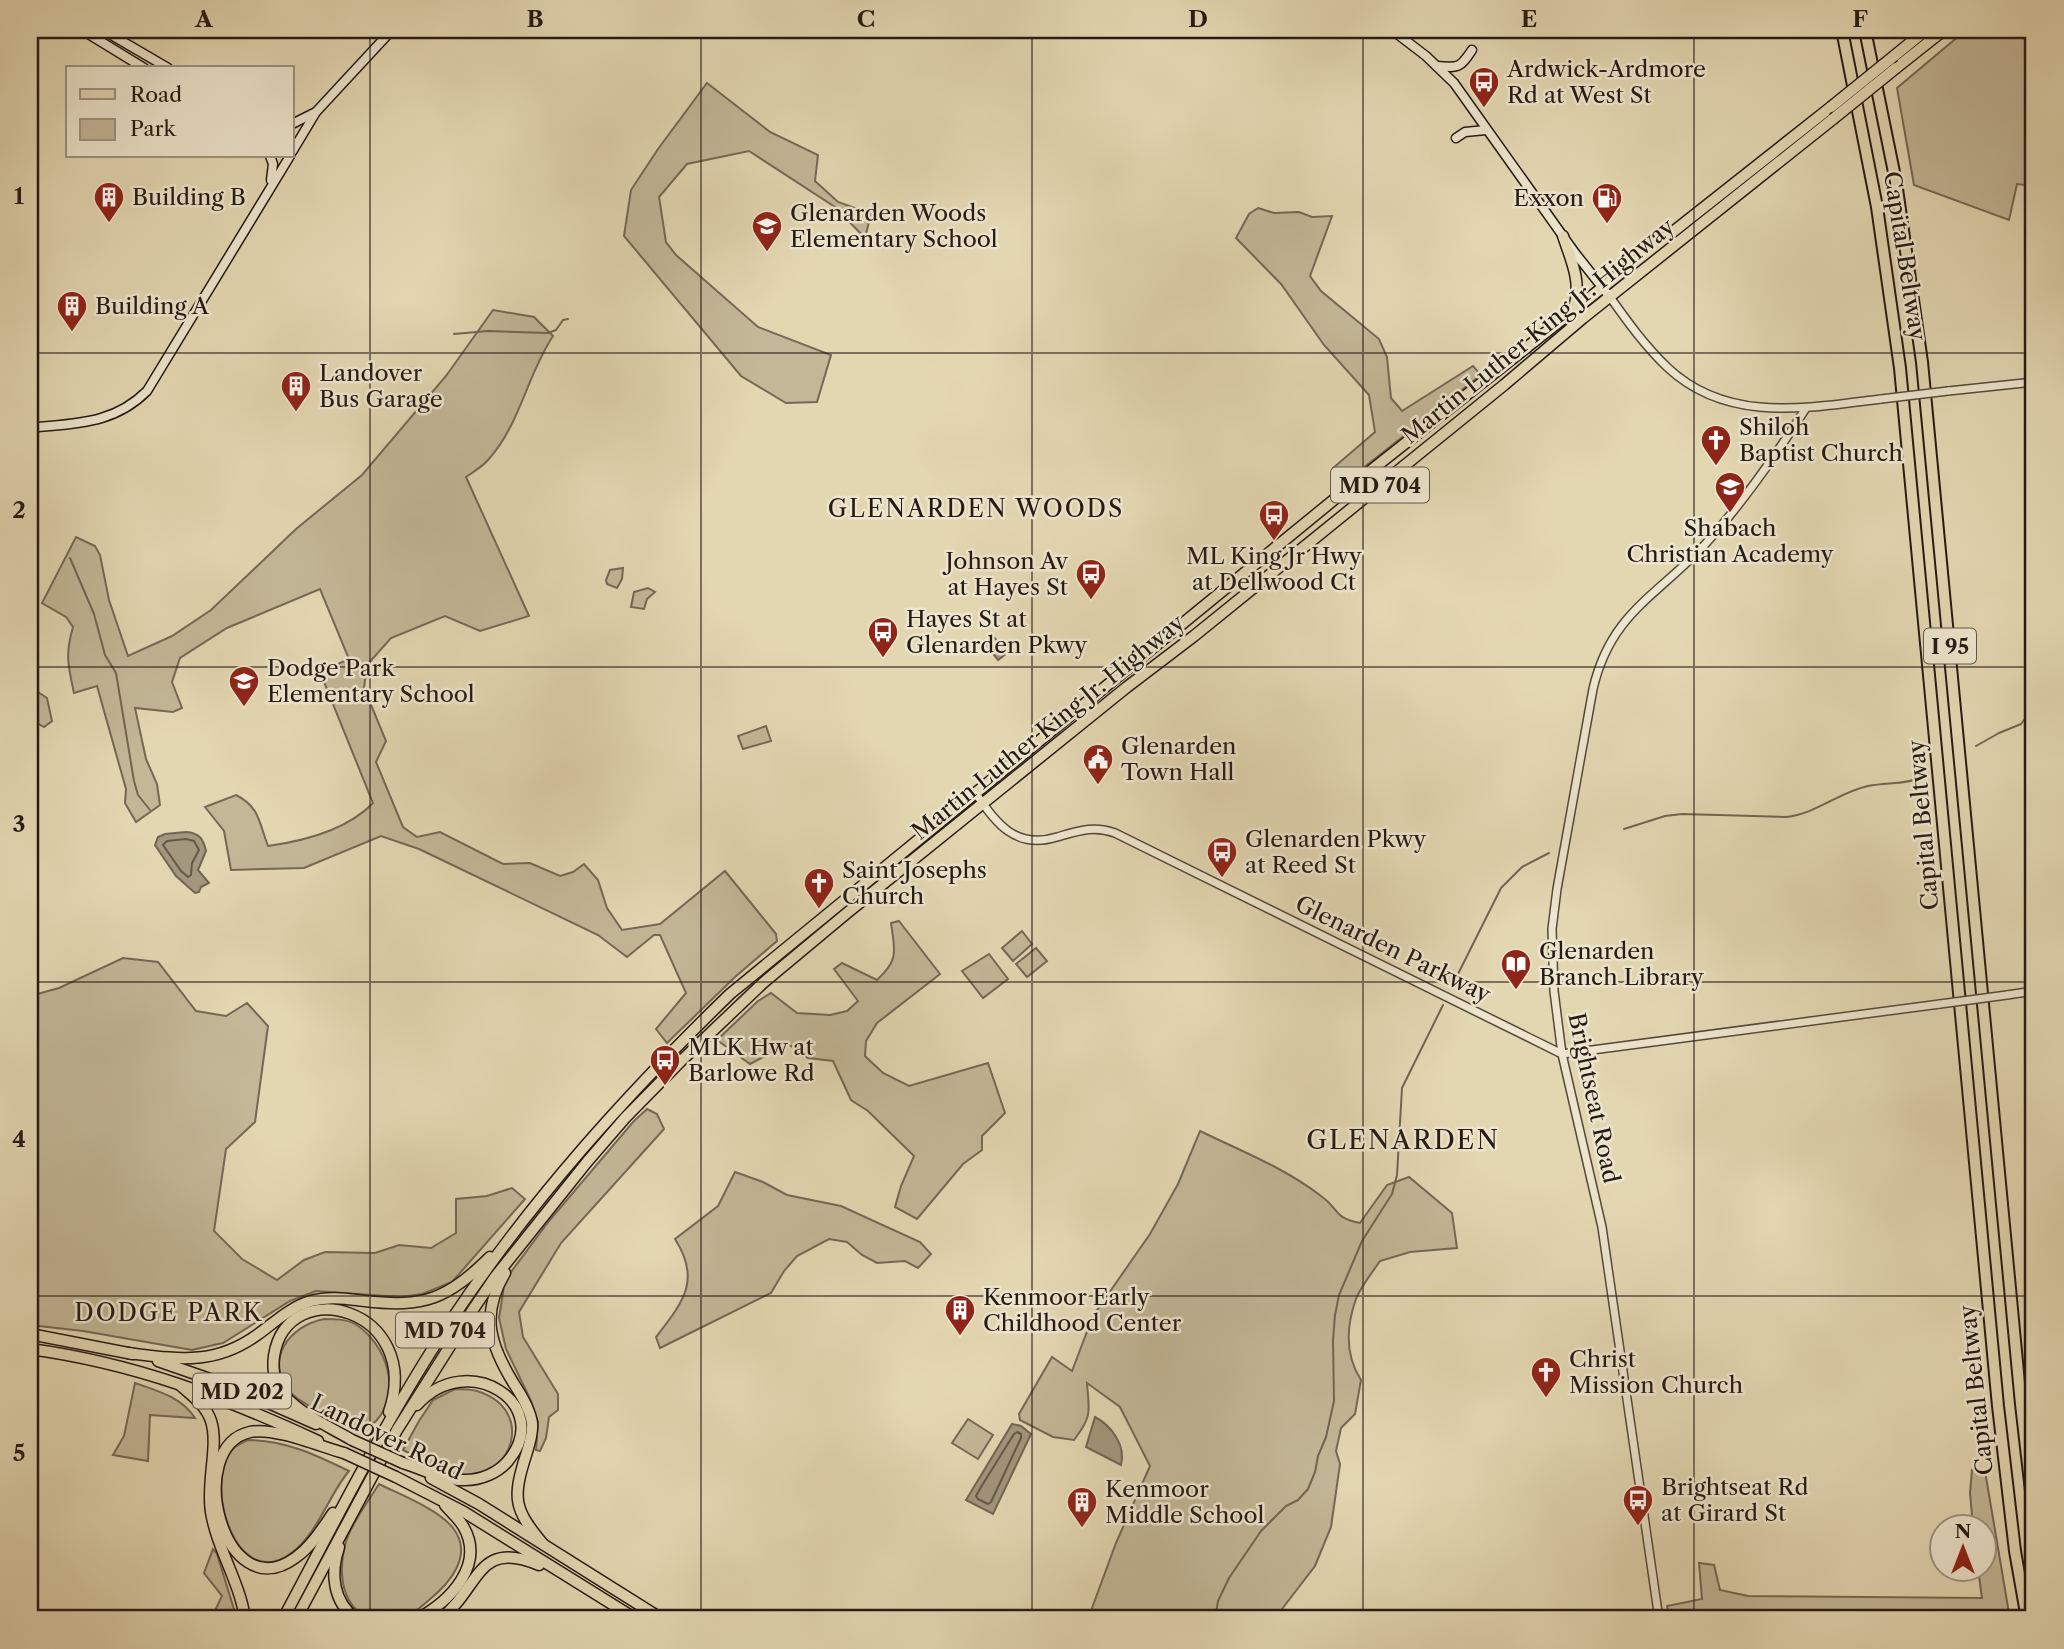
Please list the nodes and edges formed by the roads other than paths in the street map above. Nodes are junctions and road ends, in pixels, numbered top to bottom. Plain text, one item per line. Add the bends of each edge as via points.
1 (82, 30) edge
2 (103, 30) edge
3 (392, 30) edge
4 (1392, 30) edge
5 (1842, 30) edge
6 (1865, 30) edge
7 (1926, 30) edge
8 (1944, 30) edge
9 (1472, 50) dead end
10 (141, 66) edge
11 (165, 66) edge
12 (1437, 66) junction
13 (316, 112) junction
14 (294, 123) edge
15 (1486, 130) junction
16 (1456, 138) dead end
17 (294, 147) edge
18 (271, 158) edge
19 (287, 158) edge
20 (270, 187) junction
21 (1563, 236) junction
22 (1602, 286) junction
23 (1609, 297) junction
24 (1574, 309) junction
25 (2034, 382) edge
26 (1806, 408) junction
27 (30, 428) edge
28 (975, 792) junction
29 (983, 805) junction
30 (797, 937) junction
31 (808, 946) junction
32 (2034, 991) edge
33 (1562, 1054) junction
34 (512, 1234) junction
35 (524, 1241) junction
36 (30, 1334) edge
37 (30, 1349) edge
38 (128, 1353) junction
39 (177, 1382) junction
40 (384, 1430) junction
41 (397, 1430) junction
42 (352, 1440) junction
43 (344, 1453) junction
44 (403, 1463) junction
45 (357, 1478) junction
46 (437, 1497) junction
47 (2034, 1517) edge
48 (348, 1520) junction
49 (543, 1544) junction
50 (573, 1580) junction
51 (245, 1619) edge
52 (284, 1619) edge
53 (296, 1619) edge
54 (356, 1619) edge
55 (417, 1619) edge
56 (440, 1619) edge
57 (636, 1619) edge
58 (663, 1619) edge
59 (1659, 1619) edge
60 (2026, 1619) edge

1 - 10 main road
2 - 11 main road
3 - 13 main road
4 - 12 main road
5 - 60 highway, Capital Beltway / I 95 via 1877,207 1900,368 1998,1406
6 - 47 highway, Capital Beltway / I 95 via 1896,182 1922,362
7 - 22 main road, Martin Luther King Jr. Highway / MD 704, bridge
8 - 23 main road, Martin Luther King Jr. Highway / MD 704, bridge
9 - 12 main road via 1461,65
12 - 15 main road
13 - 14 main road
13 - 17 main road
15 - 16 main road
15 - 21 main road
18 - 20 main road
19 - 20 main road
20 - 27 main road via 138,401 98,420
21 - 22 main road
21 - 24 main road via 1577,280
22 - 23 main road
22 - 24 main road, Martin Luther King Jr. Highway / MD 704
23 - 26 street via 1667,367 1700,390 1754,408
23 - 29 main road, Martin Luther King Jr. Highway / MD 704
24 - 28 main road, Martin Luther King Jr. Highway / MD 704
25 - 26 street, bridge
26 - 33 street, Brightseat Road via 1726,520 1632,612 1599,665 1553,921
28 - 29 street, Glenarden Parkway
28 - 30 main road, Martin Luther King Jr. Highway / MD 704
29 - 31 main road, Martin Luther King Jr. Highway / MD 704
29 - 33 street, Glenarden Parkway via 1002,828 1027,839 1089,828 1115,833
30 - 31 main road
30 - 34 main road, Martin Luther King Jr. Highway / MD 704 via 730,994 641,1082
31 - 35 main road, Martin Luther King Jr. Highway / MD 704 via 651,1090
32 - 33 street, bridge
33 - 59 street, Brightseat Road via 1602,1227
34 - 38 main road via 467,1279 430,1299 398,1304 321,1299 296,1307 245,1343 216,1356 182,1359
34 - 40 main road, Martin Luther King Jr. Highway / MD 704 via 452,1319
35 - 41 main road, Martin Luther King Jr. Highway / MD 704 via 474,1308
35 - 49 main road via 497,1289 490,1322 496,1351 530,1416 531,1441 517,1497 524,1518
36 - 38 main road, Landover Road / MD 202
37 - 39 main road, Landover Road / MD 202 via 110,1363
38 - 42 main road, Landover Road / MD 202 via 223,1383
39 - 43 main road, Landover Road / MD 202 via 233,1402
39 - 51 main road via 211,1420 212,1517
40 - 42 main road via 396,1385 385,1341 354,1314 335,1309 311,1312 291,1324 280,1339 273,1360 276,1382 294,1404
40 - 45 main road, Martin Luther King Jr. Highway / MD 704
41 - 44 main road via 432,1391 463,1381 501,1391 520,1419 515,1451 499,1469 484,1477 455,1479
41 - 48 main road, Martin Luther King Jr. Highway / MD 704
42 - 44 main road, Landover Road / MD 202, bridge
43 - 45 main road via 266,1432 237,1437 223,1454 217,1480 218,1510 229,1542 252,1564 287,1563 307,1548
43 - 46 main road, Landover Road / MD 202, bridge
44 - 49 main road, Landover Road / MD 202
45 - 52 main road, Martin Luther King Jr. Highway / MD 704
46 - 50 main road, Landover Road / MD 202
46 - 55 main road via 463,1526 470,1544 470,1563 449,1596
48 - 53 main road, Martin Luther King Jr. Highway / MD 704
48 - 54 main road via 334,1580 343,1606
49 - 58 main road, Landover Road / MD 202
50 - 56 main road via 524,1559 497,1558 484,1566
50 - 57 main road, Landover Road / MD 202

